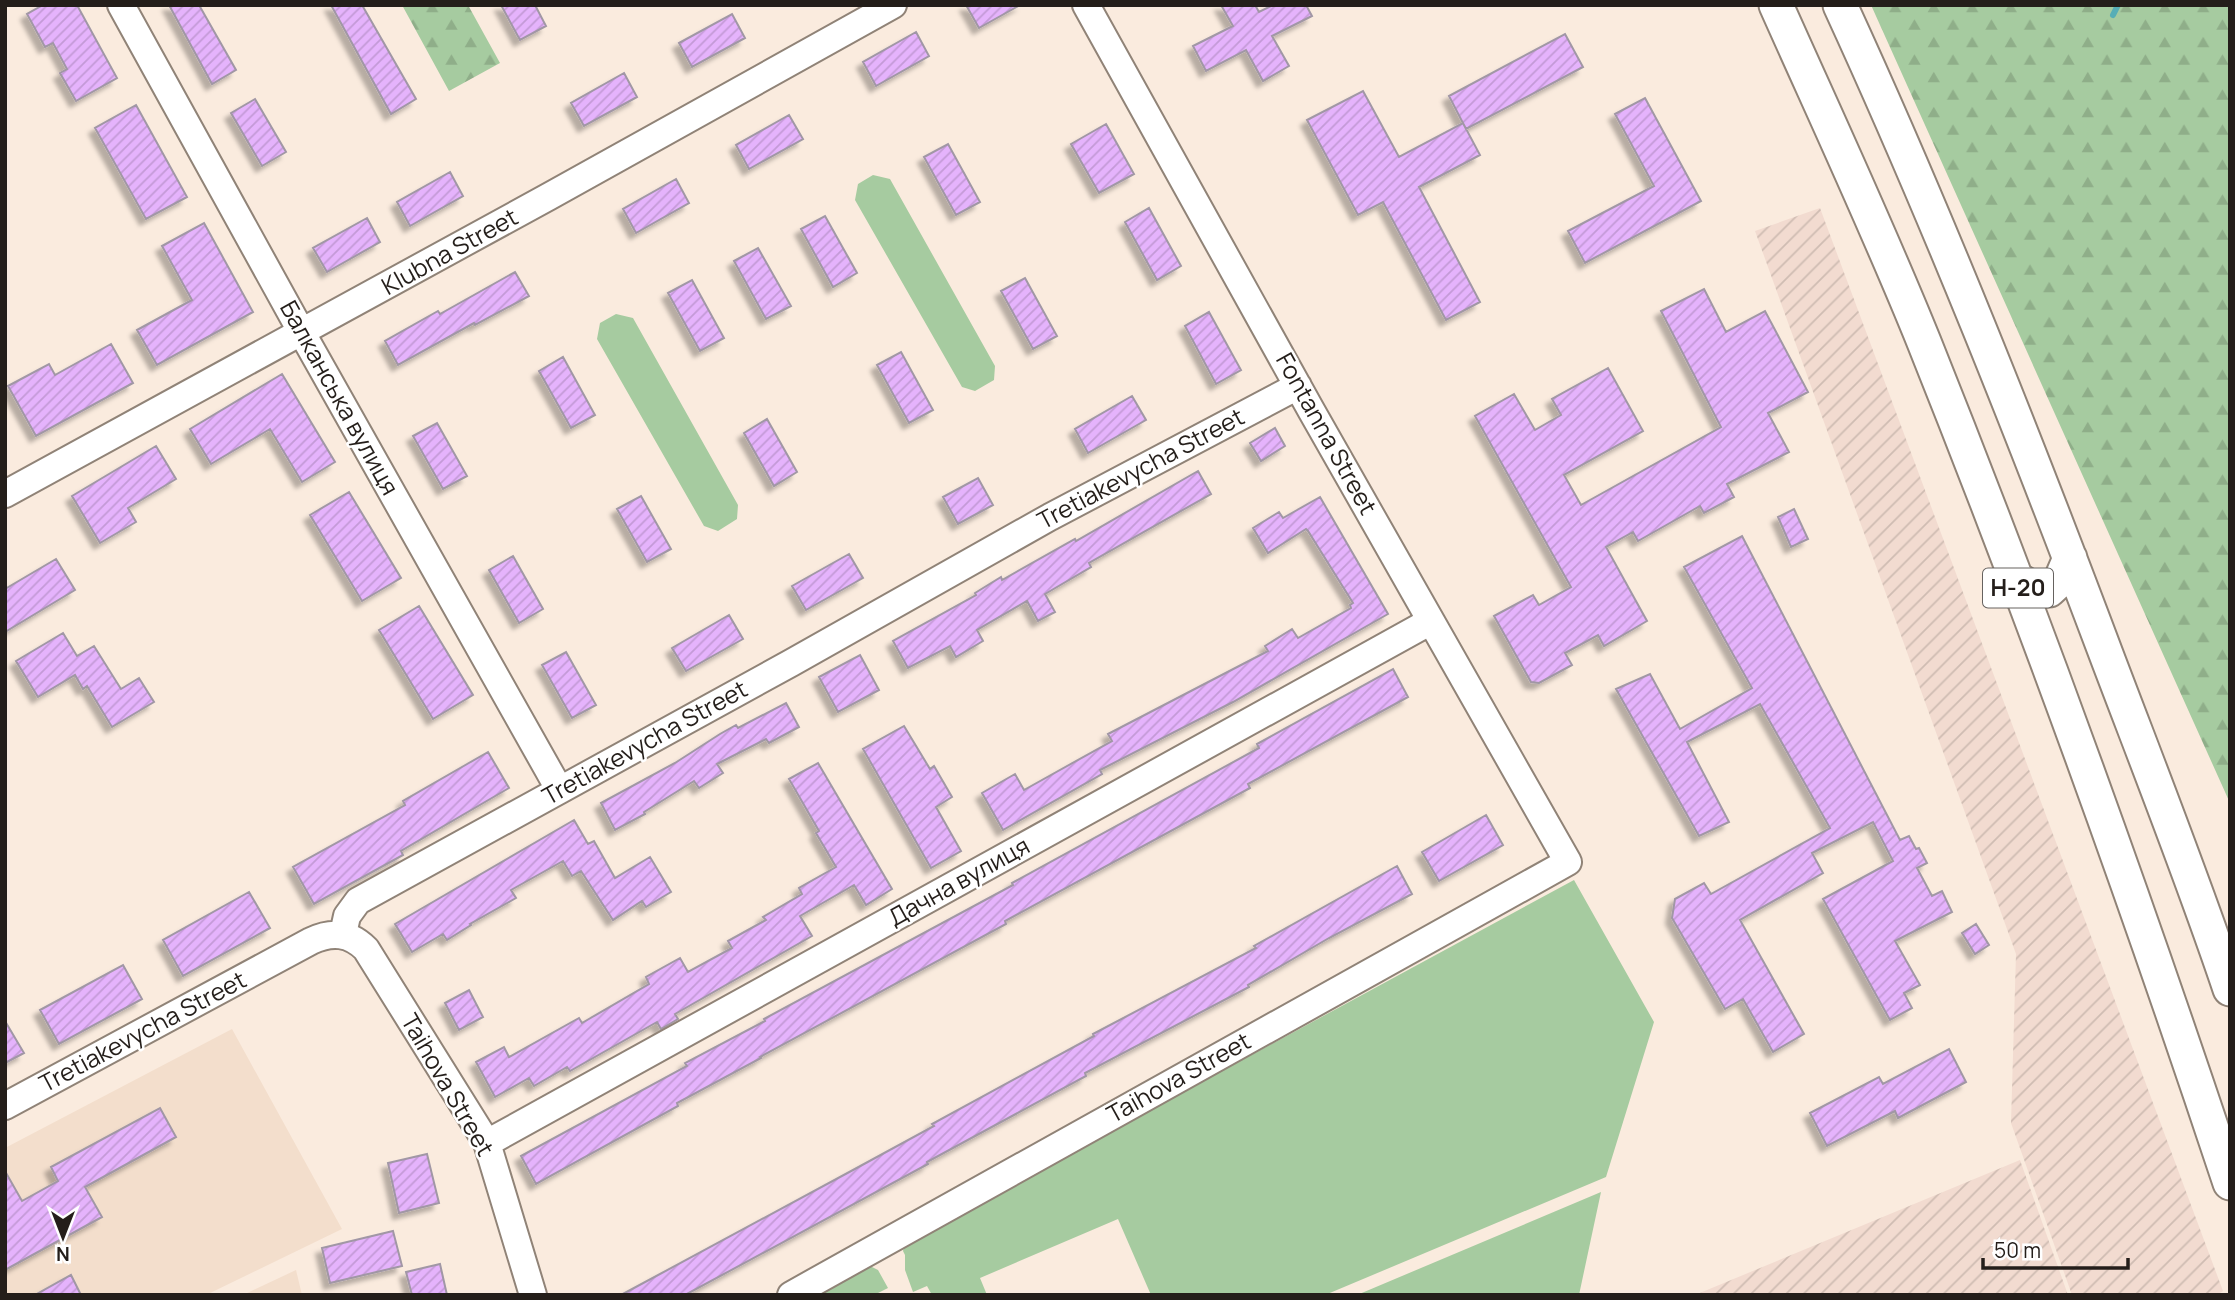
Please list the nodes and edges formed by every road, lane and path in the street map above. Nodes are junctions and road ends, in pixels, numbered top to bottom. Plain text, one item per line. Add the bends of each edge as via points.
1 (121, 5) edge
2 (893, 5) edge
3 (1086, 5) edge
4 (1776, 5) edge
5 (1840, 5) edge
6 (302, 333) junction
7 (1298, 386) junction
8 (5, 494) edge
9 (2070, 558) junction
10 (2014, 577) junction
11 (1431, 621) junction
12 (559, 789) junction
13 (1568, 862) joint
14 (343, 934) junction
15 (2229, 986) edge
16 (5, 1106) edge
17 (487, 1143) junction
18 (2230, 1183) edge
19 (533, 1295) edge
20 (790, 1295) edge

1 - 6 street, Балканська вулиця
2 - 6 street, Klubna Street
3 - 7 street, Fontanna Street
4 - 10 main road, Н-20 via 1923,340
5 - 9 main road, Н-20 via 1936,222
6 - 8 street, Klubna Street
6 - 12 street, Балканська вулиця
7 - 11 street, Fontanna Street
7 - 12 street, Tretiakevycha Street via 1050,517
9 - 10 main road via 2061,579 2049,590 2033,589
9 - 15 main road, Н-20
10 - 18 main road, Н-20 via 2172,1008
11 - 13 street, Fontanna Street
11 - 17 street, Дачна вулиця
12 - 14 street, Tretiakevycha Street via 358,901 347,916
13 - 20 street, Taihova Street
14 - 16 street, Tretiakevycha Street via 311,941
14 - 17 street, Taihova Street via 366,949
17 - 19 street, Taihova Street

